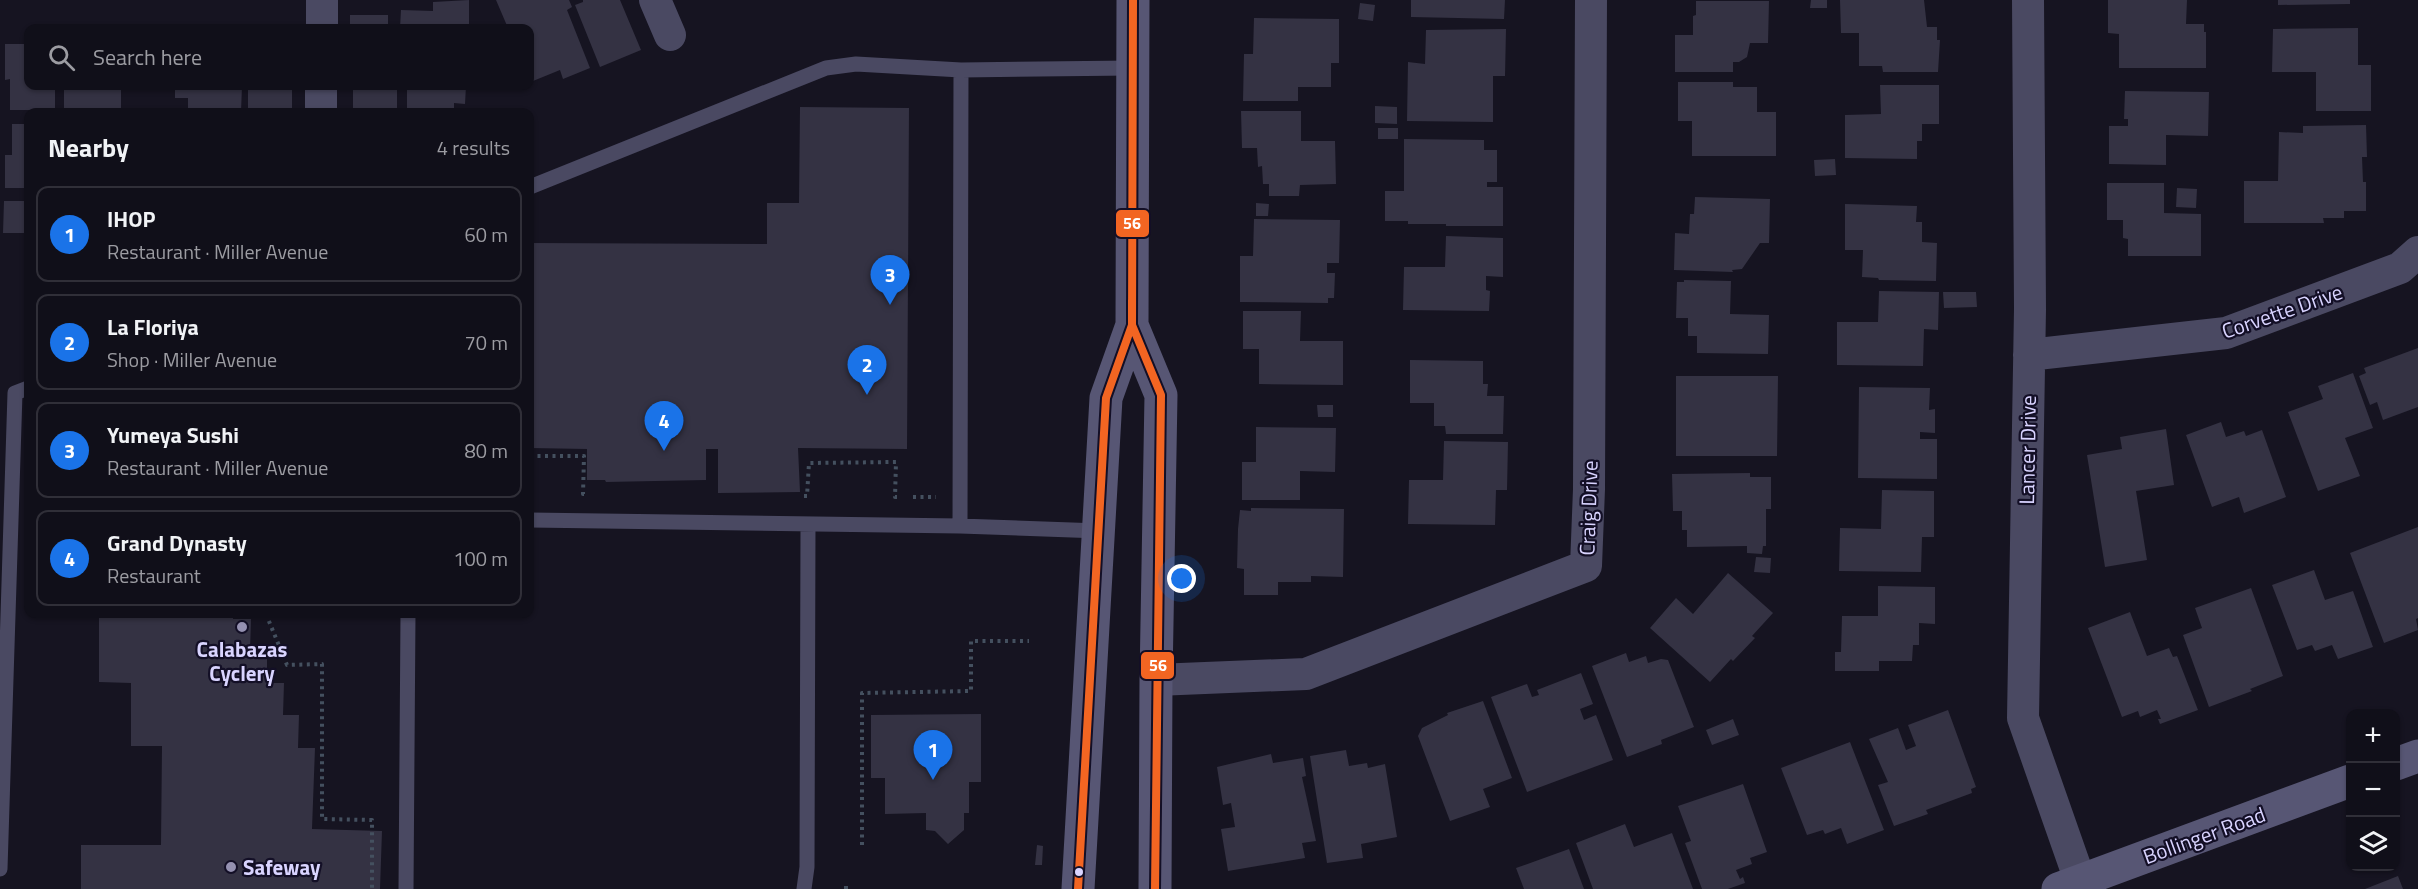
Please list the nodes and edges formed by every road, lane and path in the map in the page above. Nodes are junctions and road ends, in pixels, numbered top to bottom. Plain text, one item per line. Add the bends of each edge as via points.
1 (322, 0) edge
2 (655, 0) edge
3 (1133, 0) edge
4 (1591, 0) edge
5 (2028, 0) edge
6 (322, 24) edge
7 (670, 35) dead end
8 (1132, 68) junction
9 (961, 69) junction
10 (321, 90) edge
11 (321, 108) edge
12 (534, 185) edge
13 (2418, 252) edge
14 (1132, 325) junction
15 (2029, 354) junction
16 (24, 390) edge
17 (534, 456) edge
18 (594, 494) dead end
19 (796, 496) dead end
20 (939, 497) dead end
21 (534, 520) edge
22 (808, 525) junction
23 (960, 526) junction
24 (1100, 531) junction
25 (268, 618) edge
26 (408, 618) edge
27 (1029, 641) dead end
28 (1156, 680) junction
29 (2418, 756) edge
30 (2399, 763) edge
31 (2346, 783) edge
32 (862, 845) dead end
33 (0, 869) edge
34 (2074, 886) edge
35 (372, 889) edge
36 (406, 889) edge
37 (804, 889) edge
38 (1078, 889) edge
39 (1155, 889) edge

1 - 6 street
2 - 7 street
3 - 8 main road
4 - 28 street, Craig Drive via 1586,566 1306,674
5 - 15 street, Lancer Drive
8 - 9 lane
8 - 14 main road
9 - 12 lane via 856,64 826,68
9 - 23 lane
10 - 11 street
13 - 15 street, Corvette Drive via 2400,268 2226,333
14 - 24 main road via 1106,398
14 - 28 main road via 1161,395
15 - 34 street, Lancer Drive via 2023,718
16 - 33 lane via 15,393
17 - 18 path via 584,456 583,494
19 - 20 path via 807,496 809,463 896,462 895,497
21 - 22 lane
22 - 23 lane
22 - 37 lane
23 - 24 lane
24 - 38 main road
25 - 35 path via 287,665 322,664 322,819 372,820
26 - 36 lane
27 - 32 path via 971,641 971,691 862,693
28 - 39 main road
29 - 30 main road
31 - 34 main road, Bollinger Road

